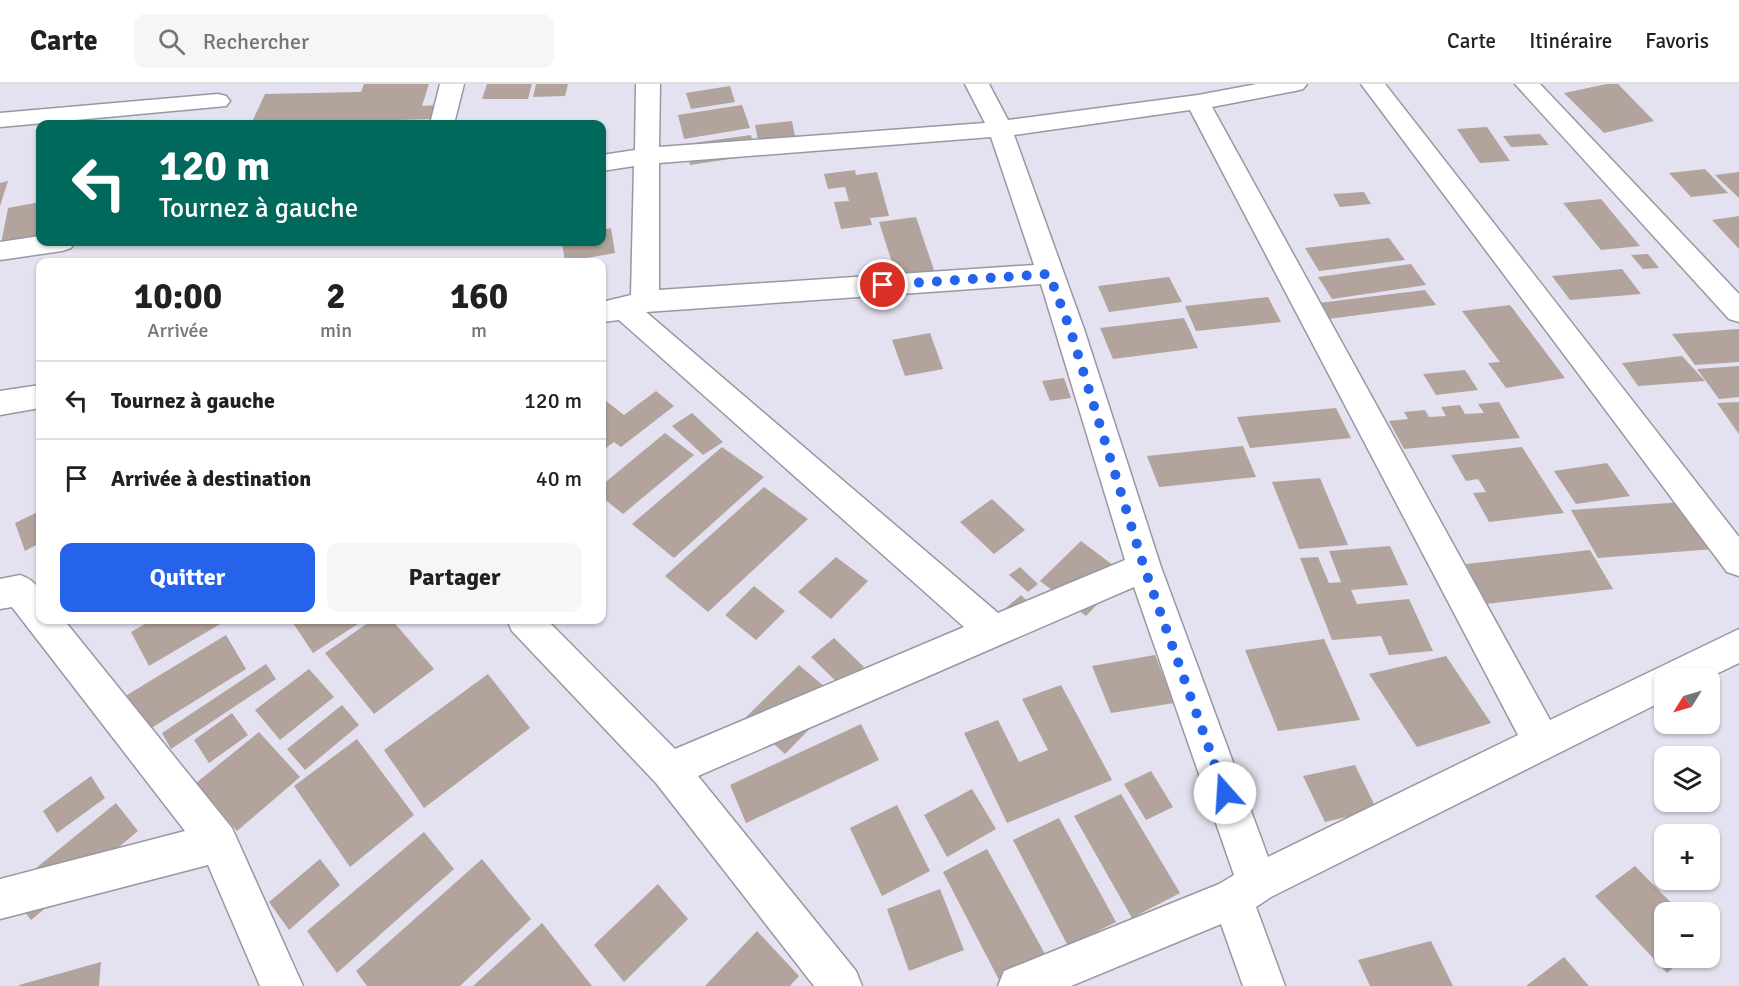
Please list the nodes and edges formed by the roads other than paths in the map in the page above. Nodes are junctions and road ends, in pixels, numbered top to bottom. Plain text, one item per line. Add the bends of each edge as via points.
1 (452, 84) edge
2 (648, 84) edge
3 (977, 84) edge
4 (1295, 84) edge
5 (1373, 84) edge
6 (1527, 84) edge
7 (223, 92) edge
8 (1198, 102) junction
9 (0, 120) edge
10 (212, 120) edge
11 (443, 120) edge
12 (1000, 129) junction
13 (648, 156) junction
14 (606, 162) edge
15 (36, 246) edge
16 (0, 251) edge
17 (1049, 274) junction
18 (624, 307) edge
19 (1739, 312) edge
20 (36, 398) edge
21 (0, 403) edge
22 (1739, 562) edge
23 (1144, 567) junction
24 (0, 594) edge
25 (36, 610) edge
26 (47, 624) edge
27 (528, 624) edge
28 (993, 632) junction
29 (1739, 645) edge
30 (1692, 668) edge
31 (1654, 687) edge
32 (1542, 742) junction
33 (669, 770) junction
34 (218, 842) junction
35 (1245, 891) junction
36 (0, 899) edge
37 (282, 986) edge
38 (842, 986) edge
39 (1019, 986) edge
40 (1264, 986) edge

1 - 11 street
2 - 13 street
3 - 12 street
4 - 8 street
5 - 22 street
6 - 19 street
7 - 9 street
7 - 10 street
8 - 12 street
8 - 32 street
12 - 13 street
12 - 17 street
13 - 14 street
13 - 18 street
15 - 16 street
17 - 18 street
17 - 23 street via 1070,329
18 - 28 street
20 - 21 street
23 - 28 street
23 - 35 street
24 - 25 street via 20,590
26 - 34 street
27 - 33 street
28 - 33 street
29 - 30 street
31 - 32 street
32 - 35 street
33 - 38 street
34 - 36 street
34 - 37 street
35 - 39 street
35 - 40 street

